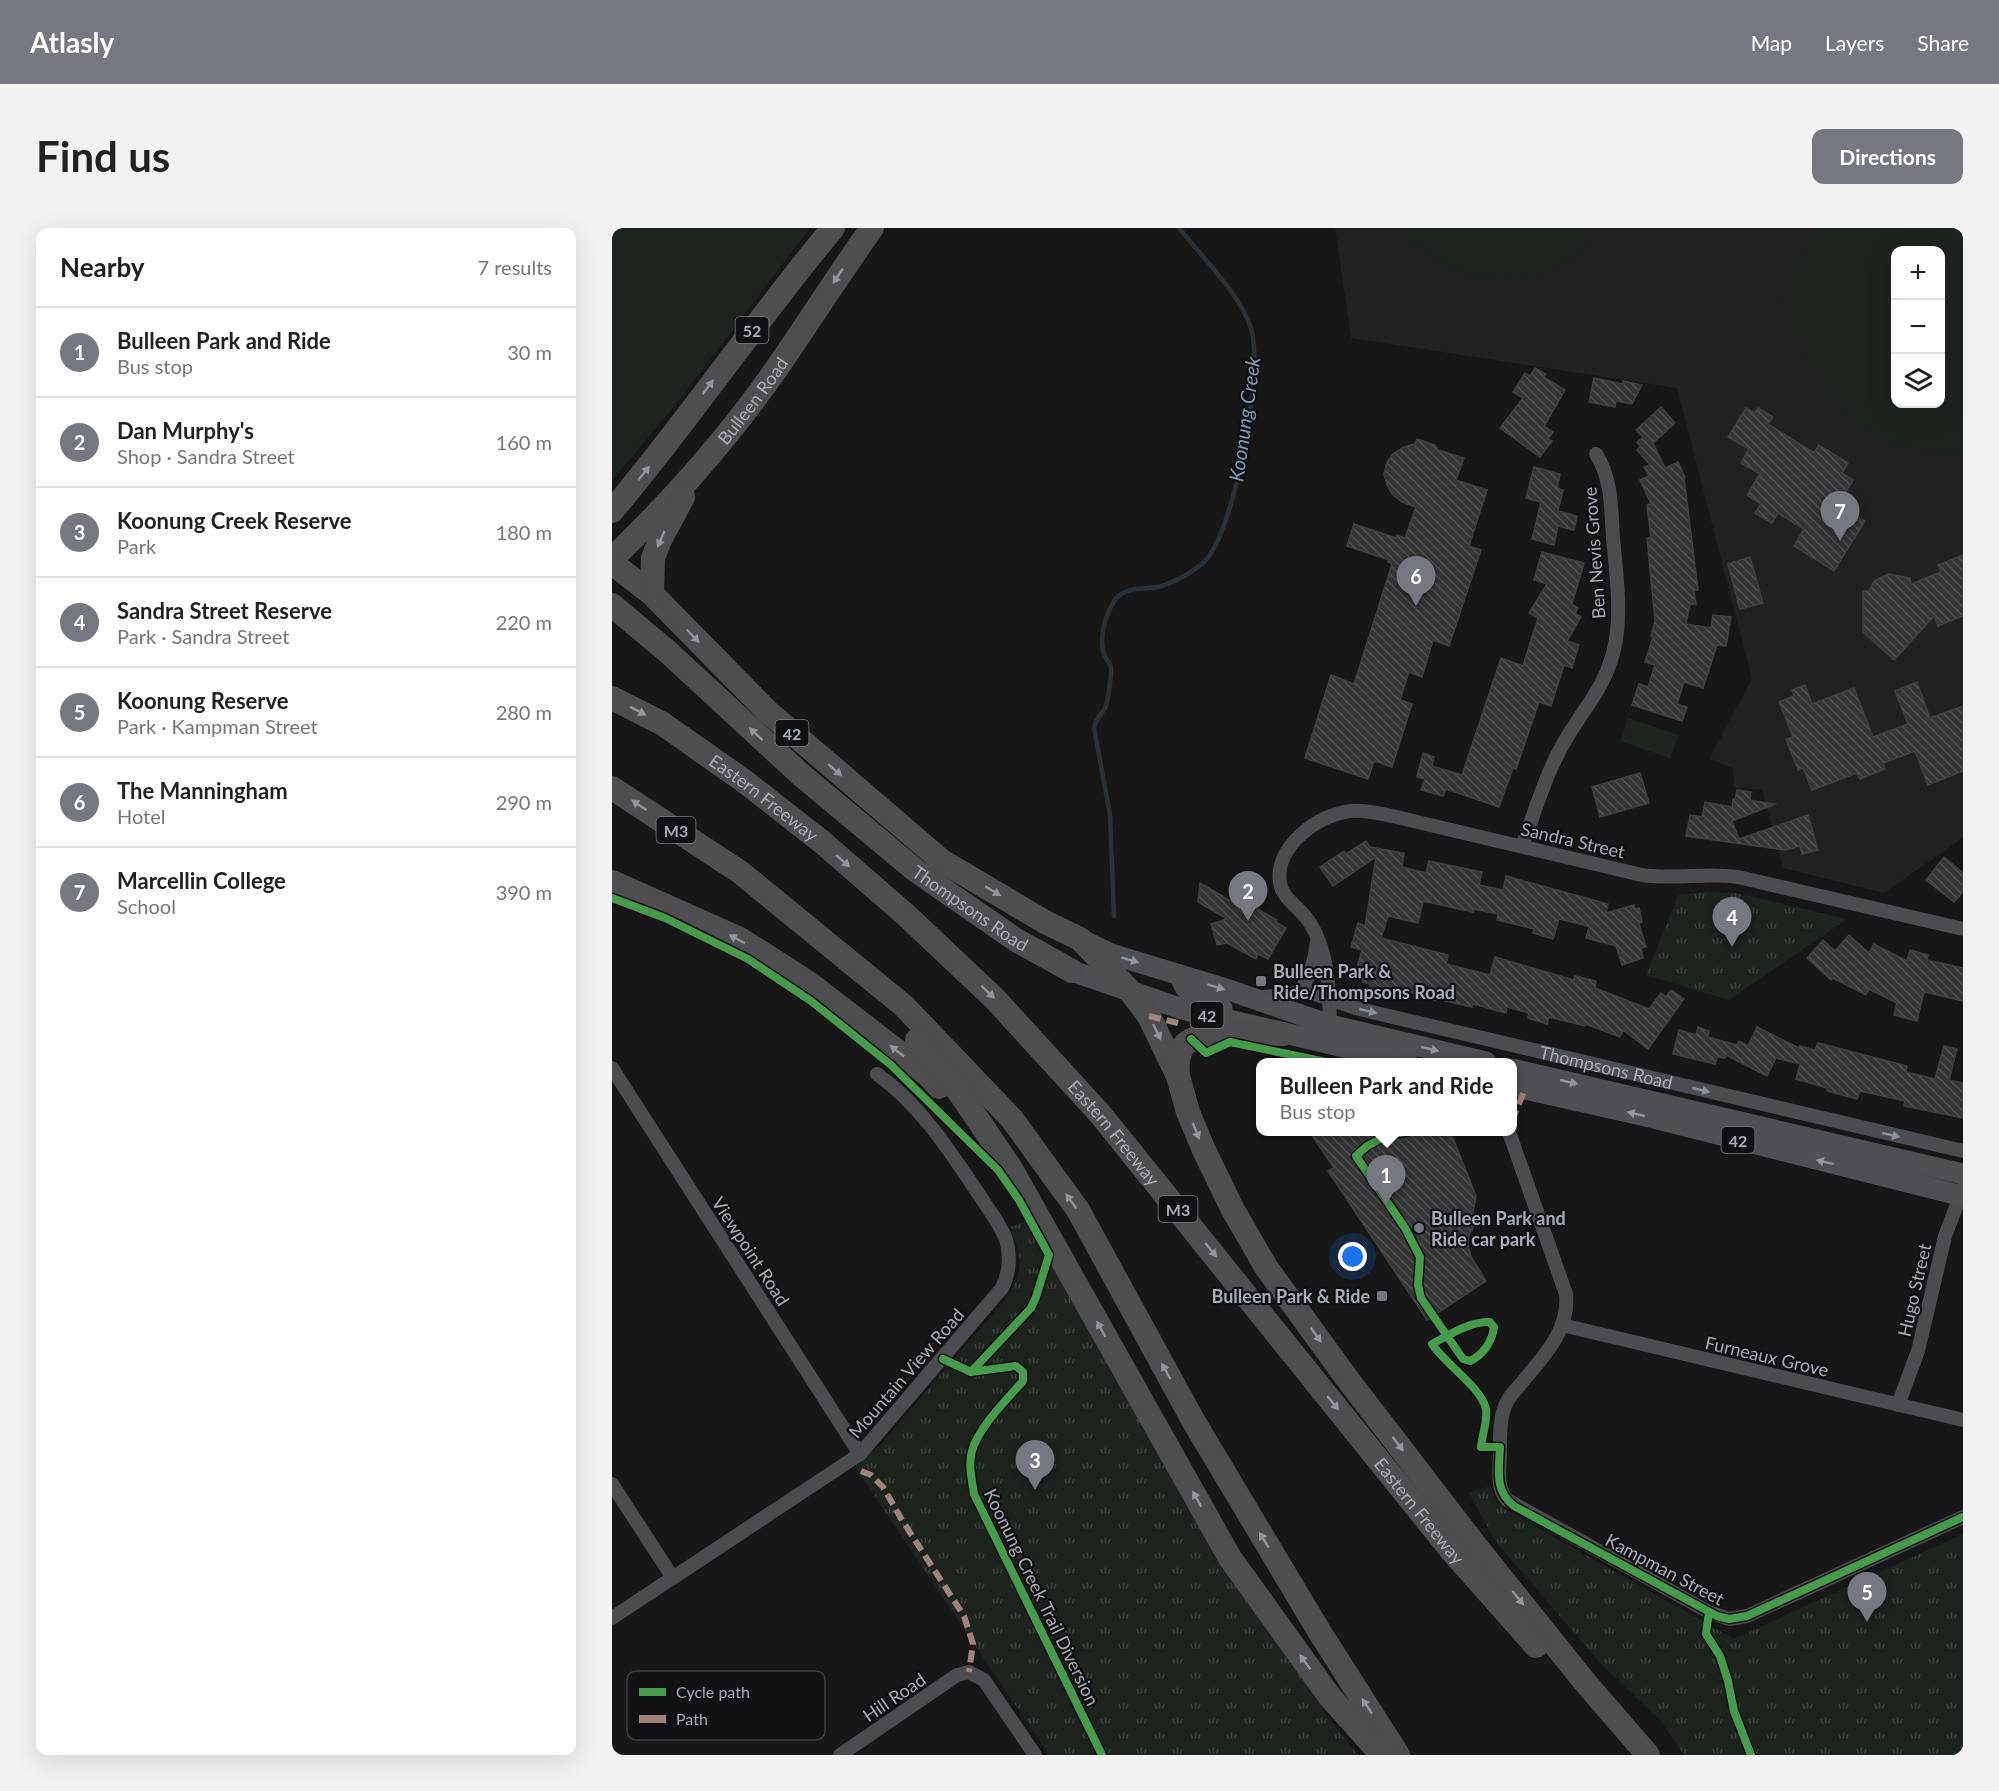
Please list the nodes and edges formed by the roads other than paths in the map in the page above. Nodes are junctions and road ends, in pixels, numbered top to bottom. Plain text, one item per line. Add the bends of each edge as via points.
1 (833, 228) edge
2 (872, 228) edge
3 (1596, 454) dead end
4 (698, 468) junction
5 (612, 511) edge
6 (612, 561) edge
7 (652, 594) junction
8 (612, 605) edge
9 (612, 698) edge
10 (612, 788) edge
11 (1522, 846) junction
12 (740, 873) junction
13 (617, 884) edge
14 (1963, 929) edge
15 (1080, 939) junction
16 (1317, 940) junction
17 (1072, 971) joint
18 (1181, 976) junction
19 (1131, 992) junction
20 (1300, 992) junction
21 (1329, 998) junction
22 (1250, 999) junction
23 (1330, 1025) junction
24 (1284, 1034) junction
25 (1390, 1058) edge
26 (1469, 1058) edge
27 (612, 1068) edge
28 (1517, 1070) edge
29 (877, 1074) dead end
30 (1178, 1076) junction
31 (1517, 1087) edge
32 (1511, 1136) edge
33 (1963, 1151) edge
34 (1010, 1167) junction
35 (1958, 1186) edge
36 (1563, 1325) junction
37 (1905, 1406) junction
38 (1963, 1420) edge
39 (860, 1454) junction
40 (612, 1484) edge
41 (1963, 1517) edge
42 (673, 1578) junction
43 (612, 1618) edge
44 (840, 1755) edge
45 (1035, 1755) edge
46 (1382, 1755) edge
47 (1398, 1755) edge
48 (1634, 1755) edge
49 (1648, 1755) edge

5 -> 1 highway, 52
2 -> 4 highway, Bulleen Road / 52 via 777,369
3 - 11 street, Ben Nevis Grove via 1610,493 1618,599 1616,640 1604,681 1555,760
4 - 6 highway, Bulleen Road / 52
4 -> 7 highway via 653,558
6 - 7 highway, Thompsons Road / 42
7 -> 15 highway, Thompsons Road / 42 via 767,711 942,861
17 -> 8 highway, Thompsons Road / 42 via 1016,940 915,870 800,774
9 -> 48 highway, Eastern Freeway / M3 via 663,724 822,842 995,999 1109,1124 1451,1550
12 -> 10 highway, M3
11 - 14 street, Sandra Street via 1658,878 1738,877
11 - 16 street, Sandra Street via 1372,812 1350,811 1323,820 1290,848 1280,878 1283,893 1306,917
12 - 34 highway, M3 via 834,953 896,1015 957,1089
47 -> 12 highway, M3 via 1194,1422 1078,1210 1012,1119 904,1006
34 -> 13 highway via 994,1143 928,1076 809,982 740,939
15 -> 18 main road, Thompsons Road / 42 via 1111,954
15 - 19 highway
16 - 20 street via 1315,961
16 - 21 street, Sandra Street via 1328,971
17 - 19 main road, Thompsons Road / 42
18 -> 22 main road, Thompsons Road / 42
18 - 24 main road via 1184,988 1198,999
19 - 24 main road, Thompsons Road / 42
19 -> 30 highway via 1149,1016
20 - 21 street, Thompsons Road
20 - 22 street, Thompsons Road
21 - 23 street, Sandra Street
21 -> 33 street, Thompsons Road via 1345,1006
22 - 23 main road, Thompsons Road / 42
23 -> 26 main road, Thompsons Road / 42
24 - 25 main road, Thompsons Road / 42
24 - 30 highway via 1218,1033 1191,1039 1177,1061
27 - 39 street, Viewpoint Road
28 -> 35 main road, Thompsons Road / 42
29 - 39 street, Mountain View Road via 918,1111 944,1144 1000,1228 1010,1258 1007,1278 996,1297
30 -> 49 highway via 1203,1148 1266,1267 1475,1545
35 -> 31 main road, 42
32 - 36 street, Kampman Street via 1566,1294
46 -> 34 highway, M3 via 1330,1697 1230,1558
35 - 37 street, Hugo Street
36 - 37 street, Furneaux Grove
36 - 41 street, Kampman Street via 1554,1343 1503,1410 1499,1461 1502,1494 1514,1506 1717,1616 1747,1616
37 - 38 street, Furneaux Grove
39 - 42 street, Mountain View Road
40 - 42 street
42 - 43 street, Mountain View Road
44 - 45 street, Hill Road via 957,1675 969,1672 984,1680

